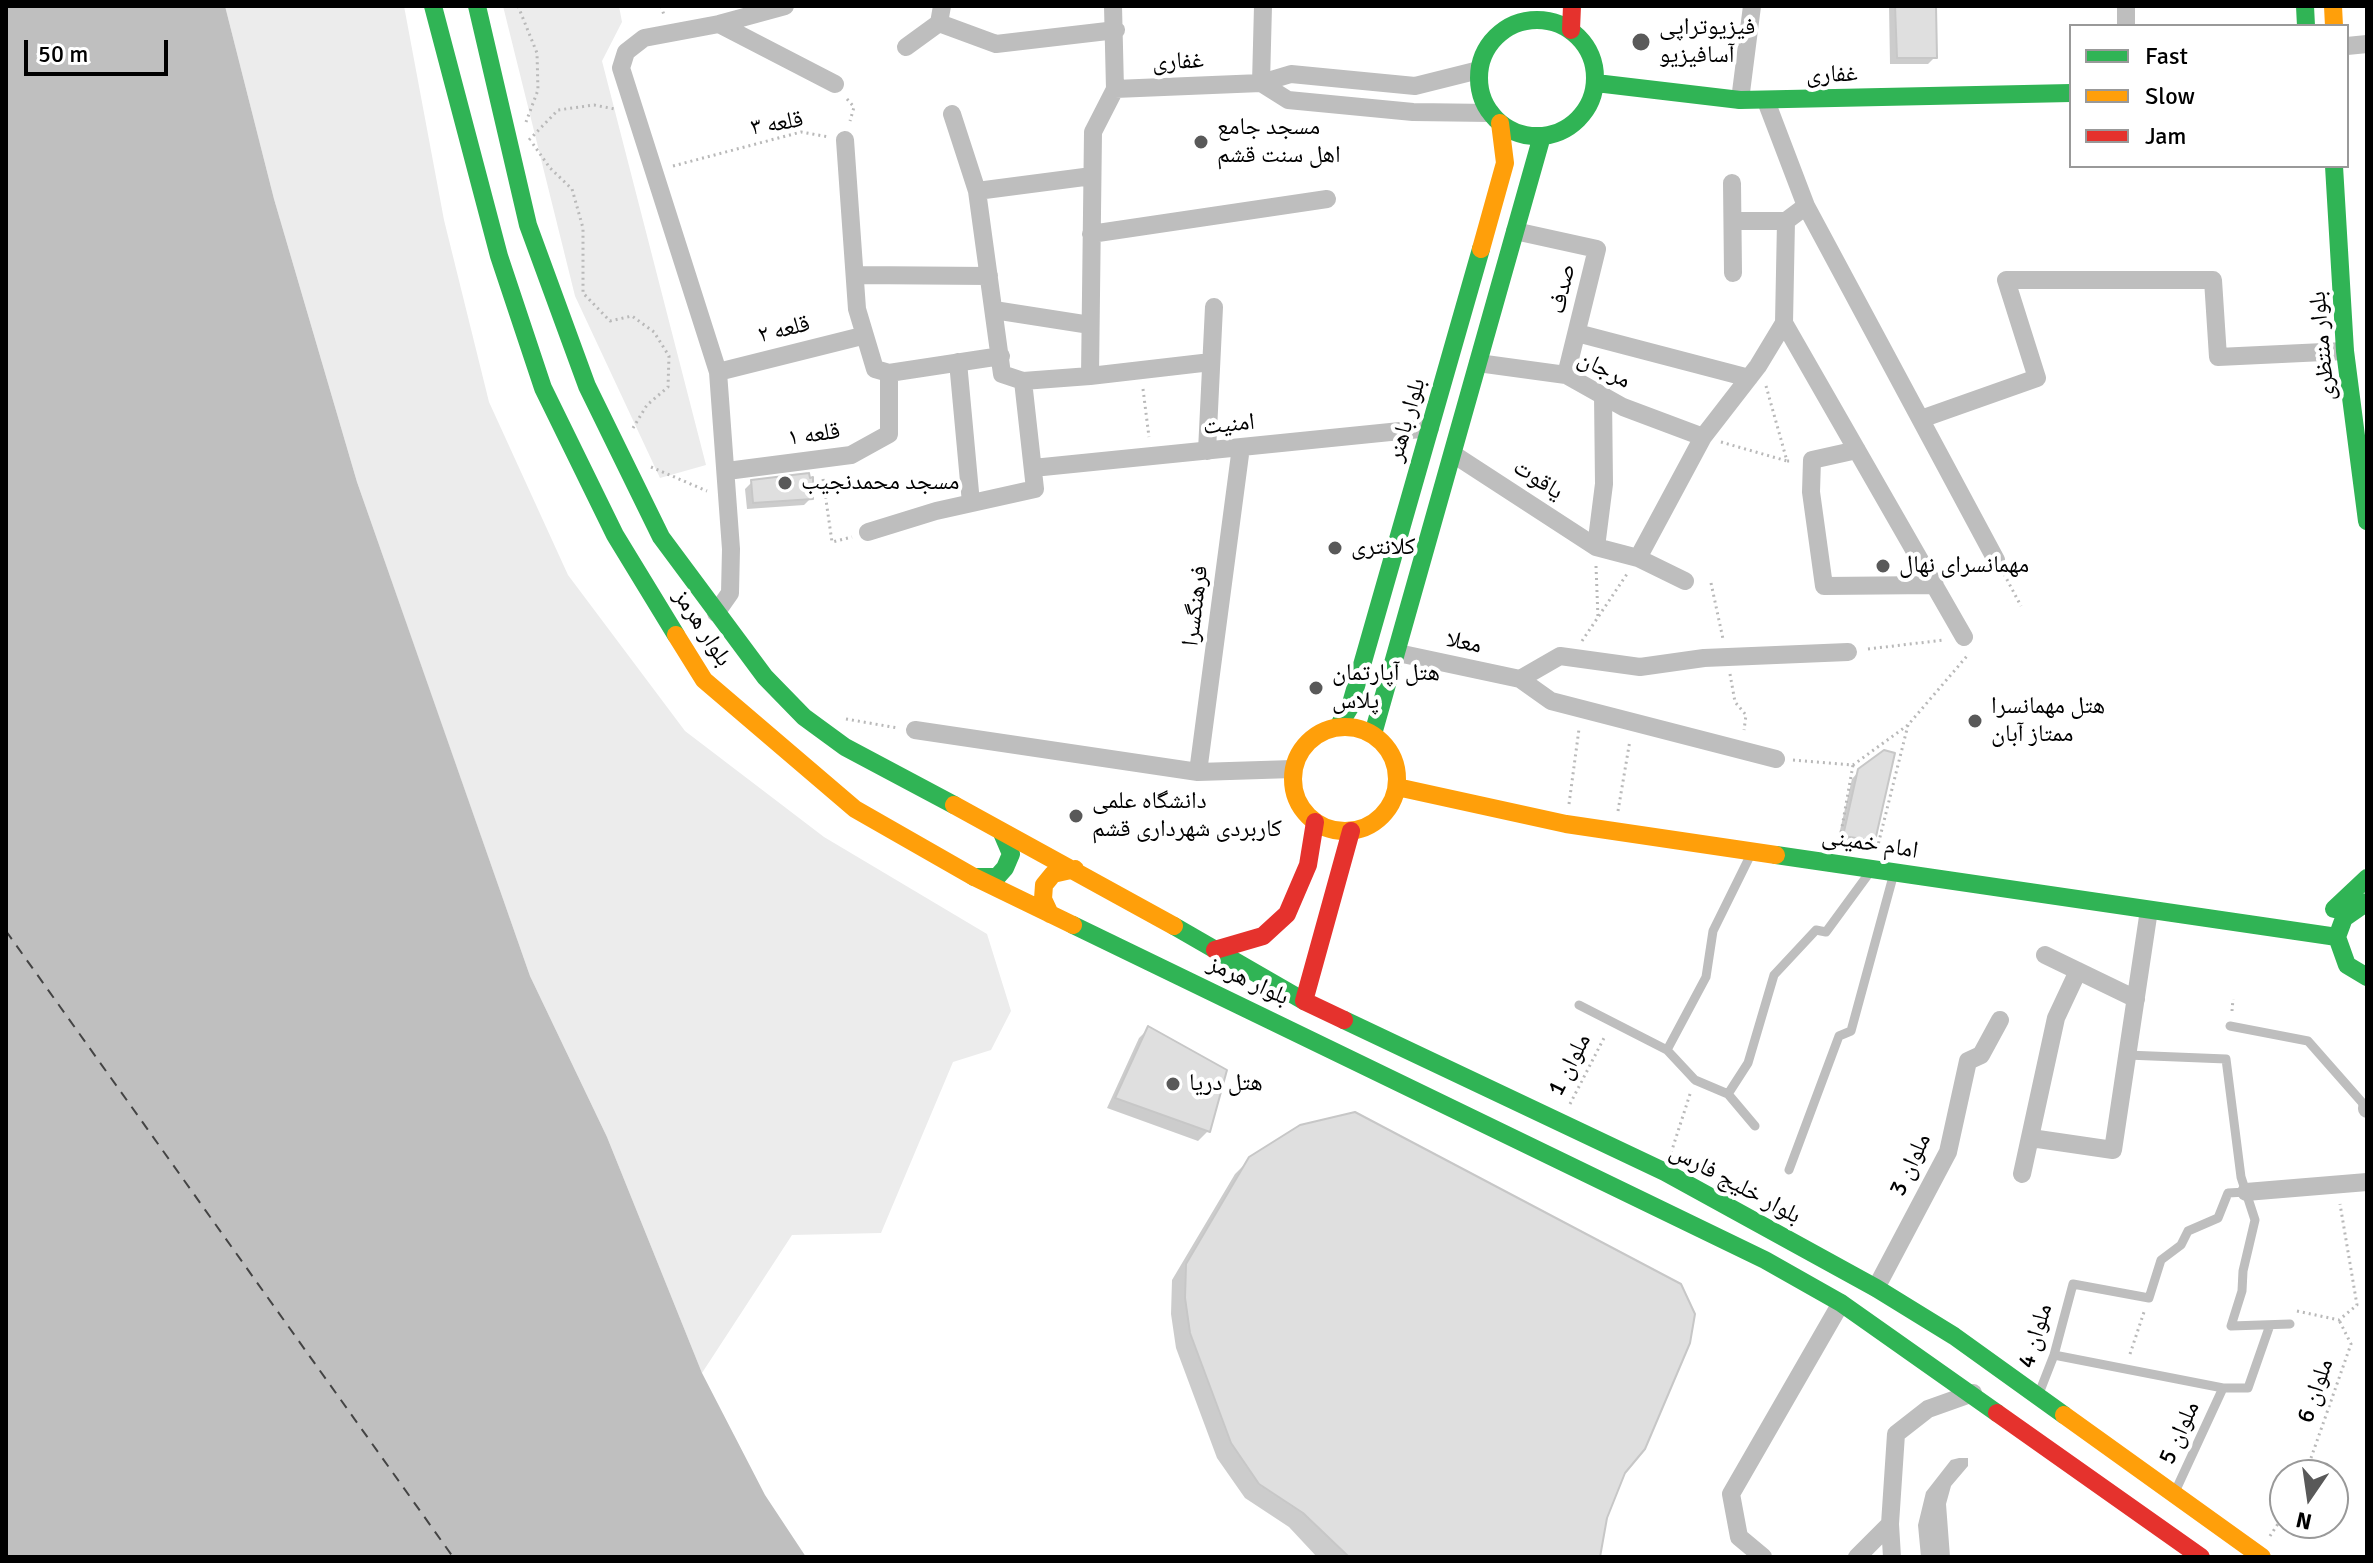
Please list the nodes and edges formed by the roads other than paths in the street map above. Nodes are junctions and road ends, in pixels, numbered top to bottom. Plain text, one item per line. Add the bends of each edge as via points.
1 (433, 6) edge
2 (477, 6) edge
3 (785, 6) edge
4 (1113, 6) edge
5 (1263, 6) edge
6 (1572, 6) edge
7 (1752, 6) edge
8 (1530, 13) edge
9 (940, 15) edge
10 (719, 24) junction
11 (1116, 30) junction
12 (1571, 30) junction
13 (906, 47) dead end
14 (1479, 70) junction
15 (1261, 83) junction
16 (1596, 83) junction
17 (835, 84) road end
18 (1115, 89) junction
19 (2069, 93) edge
20 (1740, 100) junction
21 (1766, 101) junction
22 (952, 114) dead end
23 (1496, 118) junction
24 (1542, 136) junction
25 (845, 140) road end
26 (2334, 168) edge
27 (1092, 176) junction
28 (1732, 183) dead end
29 (977, 191) junction
30 (1327, 199) dead end
31 (1806, 206) junction
32 (1734, 221) junction
33 (1786, 221) junction
34 (1515, 231) junction
35 (1091, 234) junction
36 (1733, 273) dead end
37 (856, 275) junction
38 (989, 276) junction
39 (1214, 307) dead end
40 (994, 310) junction
41 (1784, 323) junction
42 (1090, 325) junction
43 (1577, 333) junction
44 (862, 336) junction
45 (2345, 351) junction
46 (1001, 356) junction
47 (958, 362) junction
48 (1211, 362) junction
49 (1478, 363) junction
50 (1755, 370) junction
51 (718, 372) junction
52 (889, 373) junction
53 (1566, 375) junction
54 (1090, 376) junction
55 (1023, 381) junction
56 (1603, 395) junction
57 (1921, 419) junction
58 (1430, 428) junction
59 (1703, 437) junction
60 (1241, 447) junction
61 (1857, 450) junction
62 (1207, 451) junction
63 (1453, 454) junction
64 (1033, 468) junction
65 (727, 471) junction
66 (971, 503) junction
67 (2367, 521) edge
68 (868, 532) road end
69 (1596, 547) junction
70 (1638, 558) junction
71 (1996, 560) road end
72 (1685, 581) dead end
73 (1935, 585) junction
74 (716, 613) junction
75 (1964, 637) road end
76 (1848, 652) road end
77 (1398, 653) junction
78 (1520, 679) junction
79 (1338, 727) junction
80 (915, 730) road end
81 (1373, 734) junction
82 (1776, 759) road end
83 (1293, 769) junction
84 (1198, 772) junction
85 (1397, 787) junction
86 (1315, 822) junction
87 (1351, 831) junction
88 (1002, 833) junction
89 (1753, 849) junction
90 (1075, 869) junction
91 (1872, 869) junction
92 (1894, 873) junction
93 (974, 877) junction
94 (2367, 878) edge
95 (2367, 902) edge
96 (2149, 910) junction
97 (1050, 914) junction
98 (2310, 933) junction
99 (2337, 937) junction
100 (1215, 950) junction
101 (2045, 955) dead end
102 (2078, 971) junction
103 (2367, 977) edge
104 (2136, 999) junction
105 (1304, 1001) junction
106 (1579, 1005) dead end
107 (2000, 1020) dead end
108 (2230, 1026) dead end
109 (1667, 1050) junction
110 (2127, 1055) junction
111 (1728, 1094) junction
112 (2367, 1109) edge
113 (1755, 1126) dead end
114 (2031, 1138) junction
115 (1789, 1170) dead end
116 (2022, 1174) dead end
117 (2367, 1182) edge
118 (2246, 1192) junction
119 (1876, 1288) junction
120 (1841, 1303) junction
121 (2290, 1324) road end
122 (2270, 1325) junction
123 (2054, 1355) junction
124 (2223, 1388) junction
125 (1973, 1393) junction
126 (2038, 1396) junction
127 (2174, 1494) junction
128 (1890, 1524) junction
129 (2260, 1556) edge
130 (1763, 1557) edge
131 (1857, 1557) edge
132 (1892, 1557) edge
133 (2201, 1557) edge

1 - 93 main road, بلوار هرمز via 499,256 543,388 615,535 704,680 855,809
2 - 74 main road, بلوار هرمز via 528,225 587,386 661,537
3 - 10 street
4 - 11 street
5 - 15 street
6 - 12 main road
7 - 20 street
8 - 12 main road
8 - 14 main road via 1490,43
9 - 11 street via 996,44
9 - 13 street
10 - 17 street
10 - 51 street via 644,38 626,52 621,68
11 - 18 street
12 - 16 main road via 1590,53
14 - 15 street, غفاری via 1415,86 1291,74
14 - 23 main road via 1483,100
15 - 18 street, غفاری
15 - 23 street via 1288,100
16 - 20 main road, غفاری
16 - 24 main road via 1584,113
18 - 27 street via 1096,121
19 - 21 main road, غفاری
20 - 21 main road, غفاری
21 - 31 street
22 - 29 street
23 - 24 main road via 1513,131
23 - 58 main road, بلوار باهنر via 1505,163
24 - 34 main road
25 - 37 street
26 - 45 main road, بلوار منتظری
27 - 29 street
27 - 35 street
28 - 32 street
29 - 38 street
30 - 35 street
31 - 33 street
31 - 57 street
32 - 33 street
32 - 36 street
33 - 41 street
34 - 43 street, صدف via 1597,249
34 - 49 main road
35 - 42 street
37 - 38 street
37 - 44 street
38 - 40 street
39 - 48 street
40 - 42 street
40 - 46 street
41 - 50 street
41 - 61 street
42 - 54 street
43 - 50 street
43 - 53 street, صدف
44 - 51 street, قلعه ۲
44 - 52 street via 875,369
45 - 57 street via 2218,357 2213,280 2006,280 2037,378
45 - 67 main road, بلوار منتظری
46 - 47 street
46 - 55 street via 1002,374
47 - 52 street
47 - 66 street
48 - 54 street
48 - 62 street
49 - 53 street, مرجان
49 - 63 main road
50 - 59 street
51 - 65 street
52 - 65 street, قلعه ۱ via 889,434 851,455
53 - 56 street, مرجان
54 - 55 street
55 - 64 street
56 - 59 street, مرجان
56 - 69 street via 1604,484
57 - 71 street
58 - 60 street, امنیت
58 - 79 main road, بلوار باهنر via 1350,707
59 - 70 street
60 - 62 street, امنیت
60 - 84 street, فرهنگسرا
61 - 73 street
61 - 73 street via 1812,460 1811,492 1824,586
62 - 64 street, امنیت
63 - 69 street, یاقوت
63 - 77 main road
64 - 66 street via 1035,489
65 - 74 street via 730,593
66 - 68 street
69 - 70 street, یاقوت
70 - 72 street, یاقوت
73 - 75 street
74 - 88 main road, بلوار هرمز via 804,717 845,747
76 - 78 street via 1704,658 1640,667 1560,656
77 - 78 street, معلا
77 - 81 main road
78 - 82 street via 1551,701
79 - 81 main road
79 - 83 main road via 1314,736
80 - 84 street
81 - 85 main road via 1393,757
83 - 84 street
83 - 86 main road via 1296,799
85 - 87 main road via 1376,821
85 - 89 main road, امام خمینی via 1566,824
86 - 87 main road
86 - 100 main road via 1308,865 1287,914 1263,936
87 - 105 main road
88 - 90 main road, بلوار هرمز
88 - 93 main road via 1011,854 1005,868 997,877
89 - 91 main road, امام خمینی
89 - 109 lane via 1713,931 1706,977
90 - 97 main road via 1053,874 1044,885
90 - 100 main road, بلوار هرمز
91 - 92 main road, امام خمینی
91 - 111 lane via 1826,932 1816,930 1774,975 1748,1063
92 - 96 main road, امام خمینی
92 - 115 lane via 1851,1031 1839,1036
93 - 97 main road, بلوار هرمز
94 - 98 main road
95 - 99 main road via 2344,918
96 - 98 main road, امام خمینی
96 - 104 street
97 - 120 main road, بلوار هرمز via 1765,1260
98 - 99 main road, امام خمینی
99 - 103 main road via 2347,965
100 - 105 main road, بلوار هرمز
101 - 102 street
102 - 104 street
102 - 114 street via 2056,1018
104 - 110 street
105 - 119 main road, بلوار خلیج فارس via 1665,1172
106 - 109 lane
107 - 119 street, ملوان 3 via 1981,1055 1968,1061 1948,1152
108 - 112 lane via 2308,1041
109 - 111 lane via 1695,1080
110 - 114 street via 2113,1150
110 - 118 lane via 2226,1059
111 - 113 lane
114 - 116 street
117 - 118 street
118 - 122 lane via 2255,1220 2231,1326
118 - 123 lane, ملوان 4 via 2228,1193 2218,1218 2188,1231 2181,1245 2161,1260 2149,1298 2073,1284
119 - 126 main road, بلوار خلیج فارس
120 - 125 main road
120 - 130 street via 1731,1494 1739,1537
121 - 122 lane
122 - 124 lane via 2248,1388
123 - 124 lane
123 - 126 lane, ملوان 4
124 - 127 lane, ملوان 5
125 - 128 street via 1928,1409 1896,1434
125 - 133 main road
126 - 127 main road, بلوار خلیج فارس
127 - 129 main road, بلوار خلیج فارس
128 - 131 street
128 - 132 street

